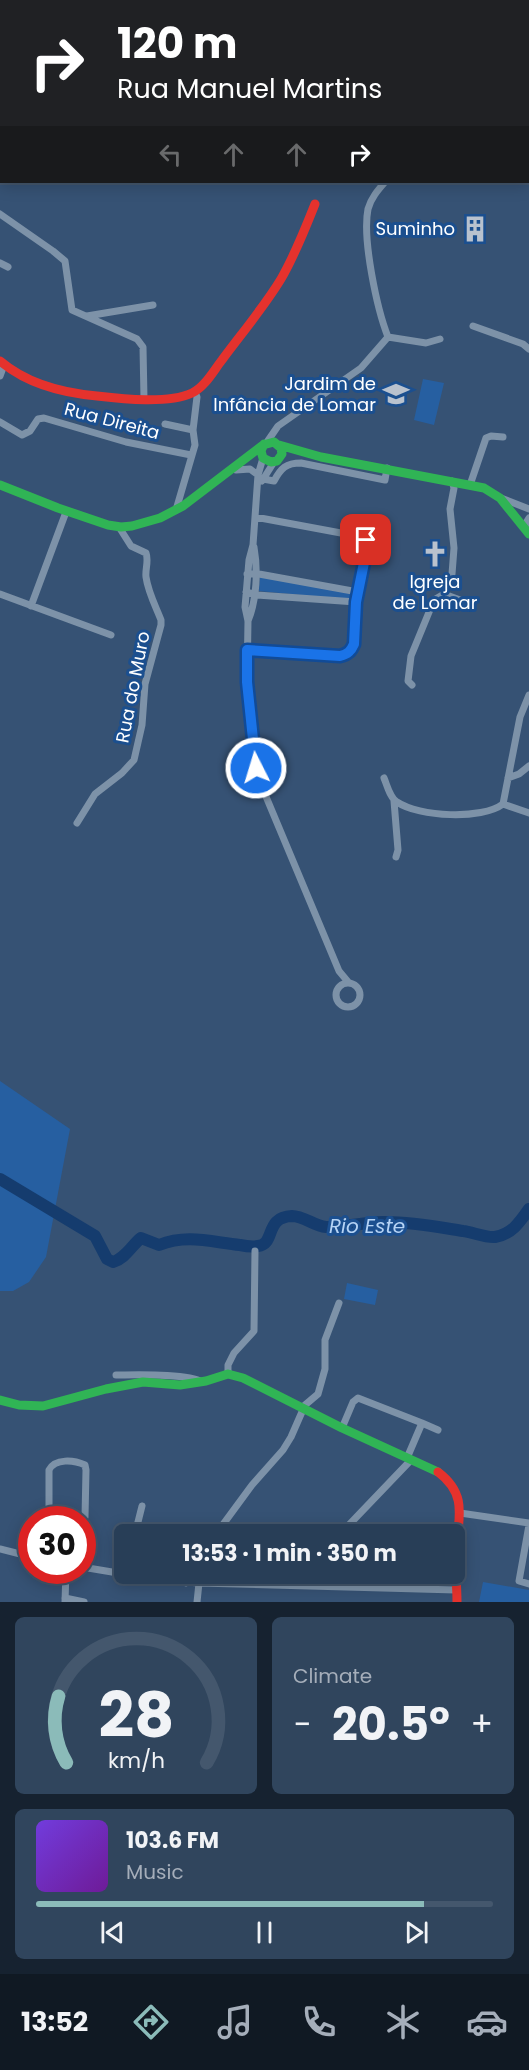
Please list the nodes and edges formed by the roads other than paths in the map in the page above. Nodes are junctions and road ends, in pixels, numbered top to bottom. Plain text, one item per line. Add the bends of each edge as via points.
1 (384, 183) edge
2 (315, 204) dead end
3 (0, 214) edge
4 (0, 262) edge
5 (8, 267) dead end
6 (153, 305) dead end
7 (86, 316) junction
8 (473, 326) dead end
9 (388, 337) junction
10 (440, 339) dead end
11 (529, 349) edge
12 (2, 363) edge
13 (0, 376) edge
14 (195, 392) junction
15 (144, 399) junction
16 (0, 422) edge
17 (165, 424) dead end
18 (193, 430) junction
19 (502, 438) dead end
20 (272, 444) junction
21 (192, 454) junction
22 (321, 456) junction
23 (263, 458) junction
24 (277, 460) junction
25 (387, 468) junction
26 (236, 470) junction
27 (260, 477) junction
28 (219, 479) junction
29 (452, 481) junction
30 (0, 485) edge
31 (470, 485) junction
32 (500, 498) junction
33 (529, 509) edge
34 (176, 510) junction
35 (66, 512) junction
36 (255, 517) junction
37 (528, 526) edge
38 (119, 527) junction
39 (253, 545) junction
40 (256, 573) junction
41 (247, 574) junction
42 (246, 592) junction
43 (358, 592) junction
44 (0, 594) edge
45 (254, 594) junction
46 (444, 594) junction
47 (460, 600) dead end
48 (356, 602) junction
49 (31, 606) junction
50 (248, 621) junction
51 (111, 635) dead end
52 (247, 650) junction
53 (412, 685) dead end
54 (529, 695) edge
55 (529, 766) edge
56 (256, 768) junction
57 (384, 778) dead end
58 (508, 778) junction
59 (262, 788) junction
60 (394, 801) junction
61 (503, 804) junction
62 (529, 813) edge
63 (77, 823) dead end
64 (396, 857) dead end
65 (339, 970) junction
66 (349, 983) junction
67 (338, 989) junction
68 (255, 1251) dead end
69 (339, 1303) dead end
70 (228, 1374) junction
71 (116, 1375) dead end
72 (202, 1382) junction
73 (0, 1400) edge
74 (304, 1408) junction
75 (422, 1423) junction
76 (342, 1428) junction
77 (438, 1430) dead end
78 (409, 1459) junction
79 (49, 1506) edge
80 (85, 1506) edge
81 (142, 1506) dead end
82 (460, 1511) junction
83 (137, 1524) edge
84 (224, 1524) edge
85 (350, 1524) edge
86 (529, 1524) edge
87 (0, 1549) edge
88 (18, 1554) edge
89 (96, 1569) edge
90 (114, 1572) edge
91 (66, 1584) edge
92 (199, 1584) edge
93 (236, 1584) edge
94 (529, 1584) edge
95 (456, 1590) junction
96 (65, 1600) edge
97 (84, 1602) edge
98 (197, 1602) edge
99 (457, 1602) edge

1 - 9 street via 373,196 368,228 374,286
2 - 14 street via 277,286
3 - 7 street via 65,261 72,310
4 - 5 street
6 - 7 street
7 - 15 street via 136,339 143,347
8 - 11 street
9 - 10 street via 426,343
9 - 20 street via 361,368 288,421
12 - 13 street
12 - 15 street via 56,391
14 - 15 street
14 - 18 street
16 - 21 street, Rua Direita via 22,435 44,418 126,442
17 - 18 street
18 - 21 street
19 - 31 street via 486,438
20 - 22 street
20 - 23 street via 261,451
20 - 24 street via 282,454
20 - 28 street
21 - 34 street
22 - 24 street via 298,455
22 - 25 street
23 - 24 street via 268,462
23 - 26 street
23 - 27 street
24 - 27 street
25 - 27 street via 385,480 288,463 274,481
25 - 29 street
26 - 27 street via 250,469
26 - 28 street
27 - 36 street
28 - 34 street
29 - 31 street
29 - 46 street via 454,548 452,574
30 - 35 street
31 - 32 street
32 - 33 street
32 - 37 street
34 - 38 street via 153,521
35 - 38 street
35 - 49 street
36 - 39 street
36 - 43 street via 366,540
38 - 63 street, Rua do Muro via 131,546 146,553 148,584 161,620 134,760 95,794
39 - 40 street
39 - 41 street
40 - 41 street
40 - 43 street
40 - 45 street
41 - 42 street
42 - 45 street
42 - 50 street
43 - 48 street
44 - 49 street
45 - 48 street
45 - 50 street
46 - 47 street
46 - 53 street via 434,600 411,656 408,681
48 - 52 street via 354,644 346,655
49 - 51 street
50 - 52 street
52 - 56 street
54 - 58 street via 520,717
55 - 58 street
56 - 59 street via 267,777
56 - 59 street via 248,773 248,782 254,788
57 - 60 street
58 - 61 street
59 - 65 street
60 - 61 street via 412,810 453,815 489,811
60 - 64 street
61 - 62 street
65 - 66 street
65 - 67 street
66 - 67 street
66 - 67 street via 361,993 354,1006 340,1004 336,997
68 - 70 street via 254,1331 234,1353
69 - 74 street via 325,1340 325,1369 318,1394
70 - 72 street
70 - 74 street
71 - 72 street via 159,1374
72 - 73 street via 142,1382 43,1406
74 - 76 street
74 - 84 street via 283,1450
75 - 76 street via 358,1398
75 - 77 street
75 - 78 street
76 - 78 street
78 - 82 street via 451,1482
78 - 85 street
79 - 80 street via 49,1470 56,1462 85,1464
81 - 83 street
82 - 86 street
82 - 95 street
86 - 94 street via 519,1581
87 - 88 street
89 - 90 street
91 - 96 street
92 - 98 street
93 - 95 street
95 - 99 street
96 - 97 street

